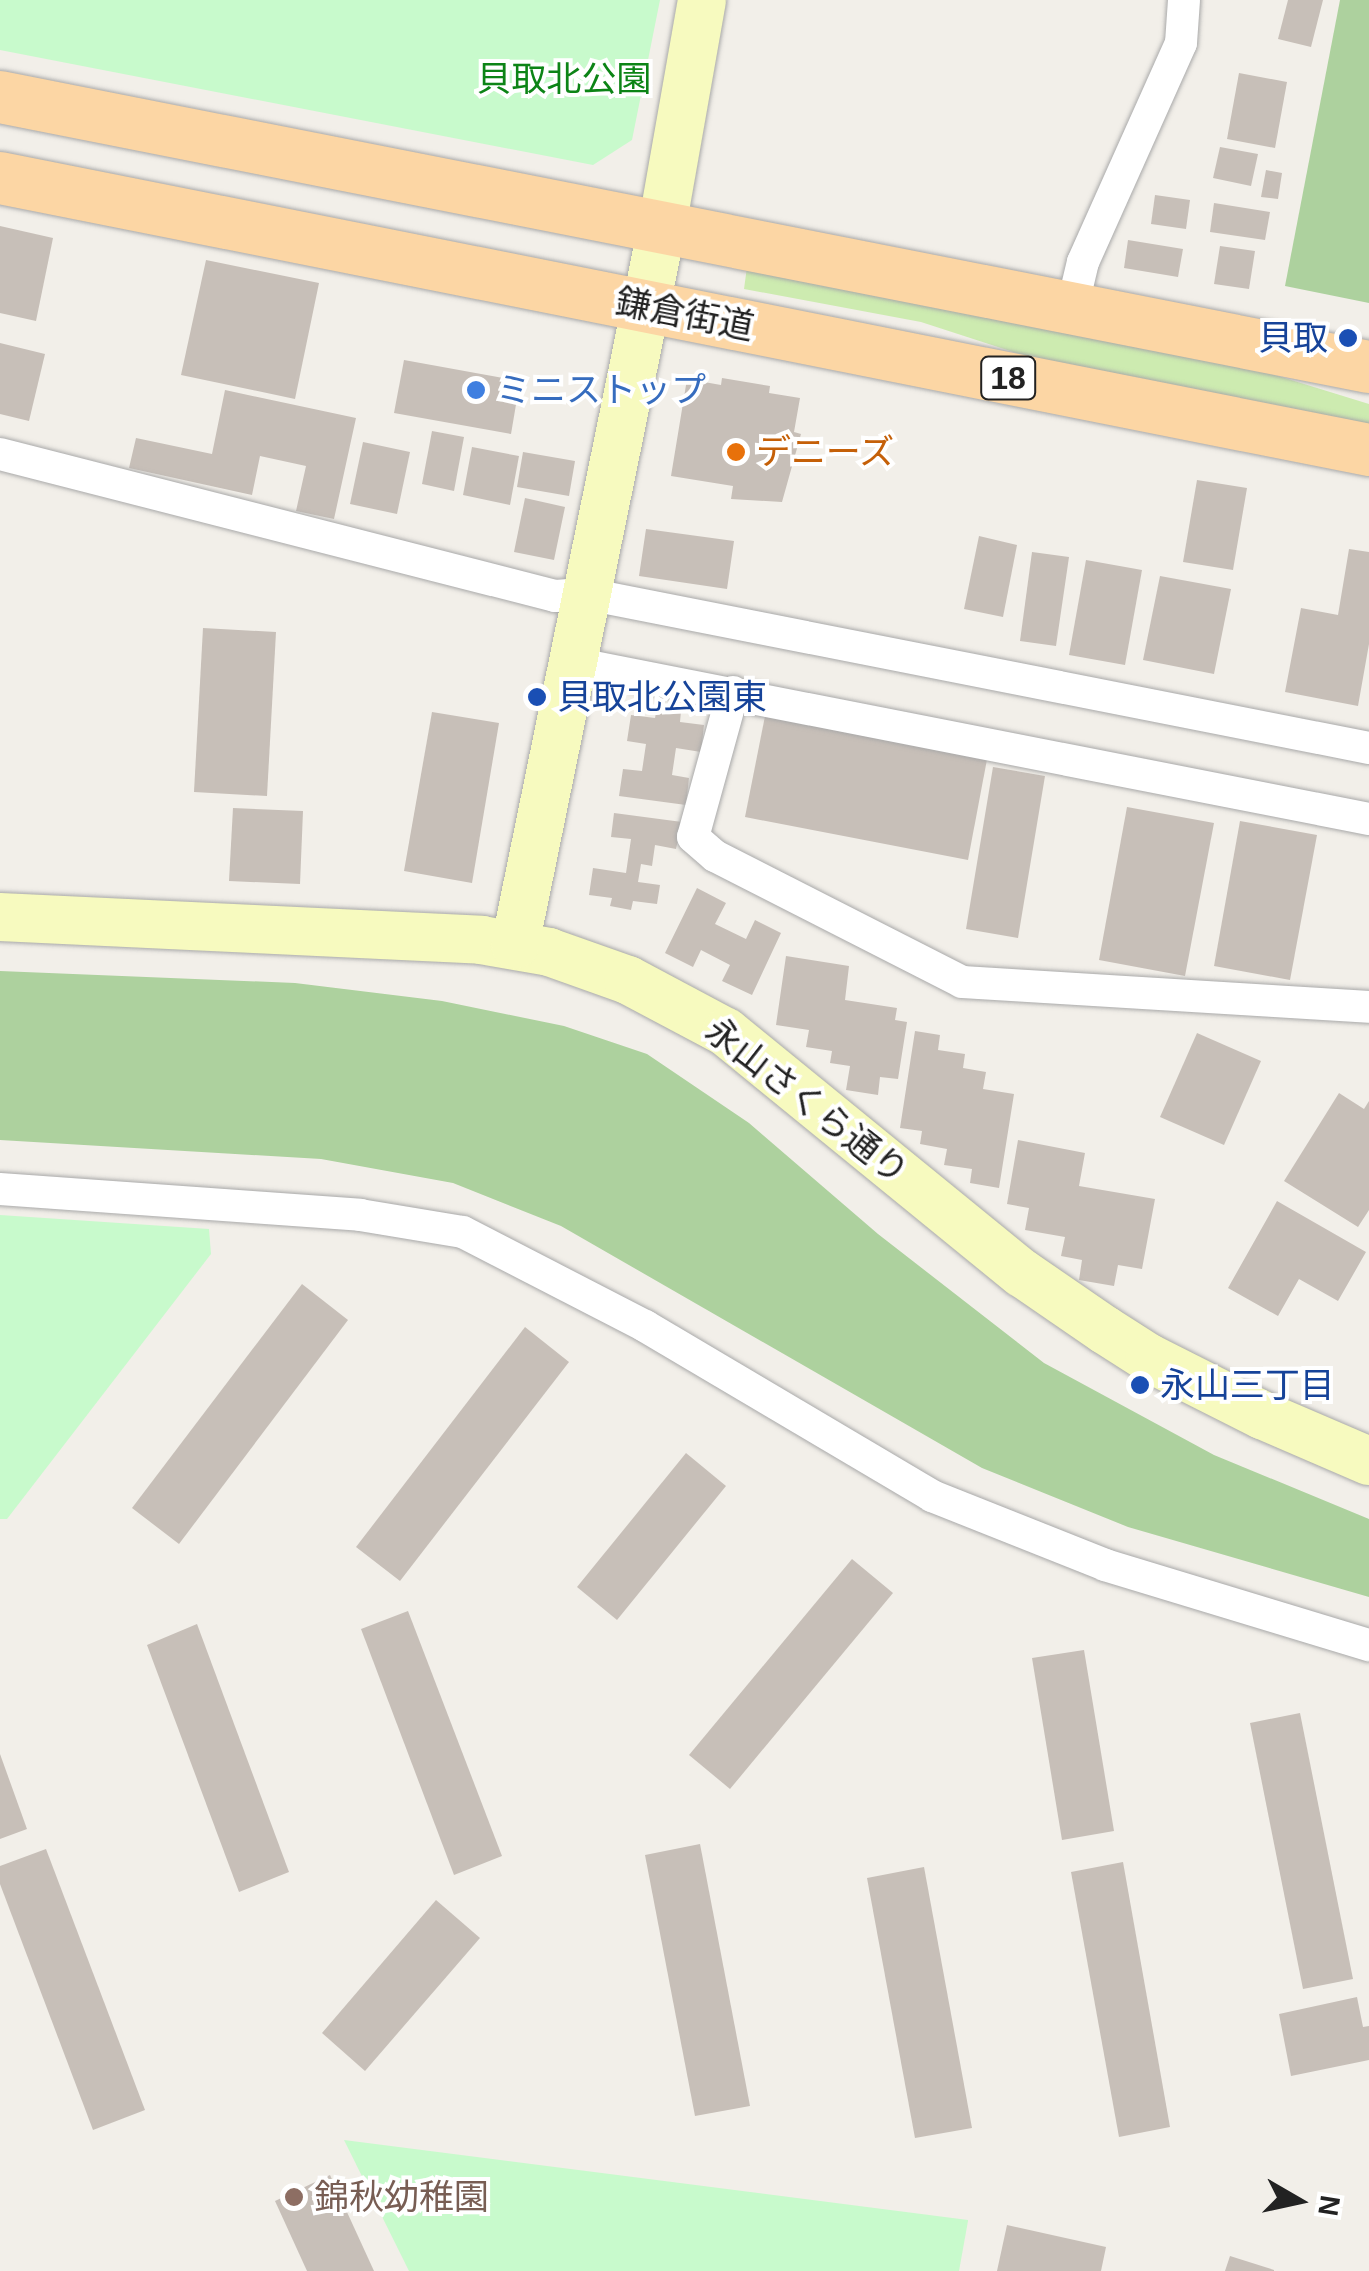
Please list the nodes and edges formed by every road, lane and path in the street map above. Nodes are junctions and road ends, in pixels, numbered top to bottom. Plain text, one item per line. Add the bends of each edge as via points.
1 (702, 0) edge
2 (1184, 0) edge
3 (0, 96) edge
4 (0, 178) edge
5 (662, 228) junction
6 (646, 306) junction
7 (1072, 308) junction
8 (1369, 367) edge
9 (1369, 450) edge
10 (0, 454) edge
11 (587, 594) junction
12 (572, 663) junction
13 (733, 692) junction
14 (1369, 748) edge
15 (1369, 820) edge
16 (0, 917) edge
17 (515, 945) junction
18 (1369, 1007) edge
19 (0, 1189) edge
20 (1369, 1461) edge
21 (1369, 1645) edge

1 - 5 street
2 - 7 street via 1181,43 1083,262
3 - 5 main road, 18
4 - 6 main road, 鎌倉街道 / 18
5 - 6 street
5 - 7 main road, 18
6 - 9 main road, 鎌倉街道 / 18
6 - 11 street
7 - 8 main road, 18
10 - 11 street via 554,596
11 - 12 street
11 - 14 street
12 - 13 street
12 - 17 street
13 - 15 street
13 - 18 street via 693,837 715,856 962,982
16 - 17 street, 永山さくら通り
17 - 20 street, 永山さくら通り via 628,980 726,1032 1022,1273 1091,1320 1149,1358
19 - 21 street via 360,1216 463,1232 645,1326 932,1496 1104,1566

